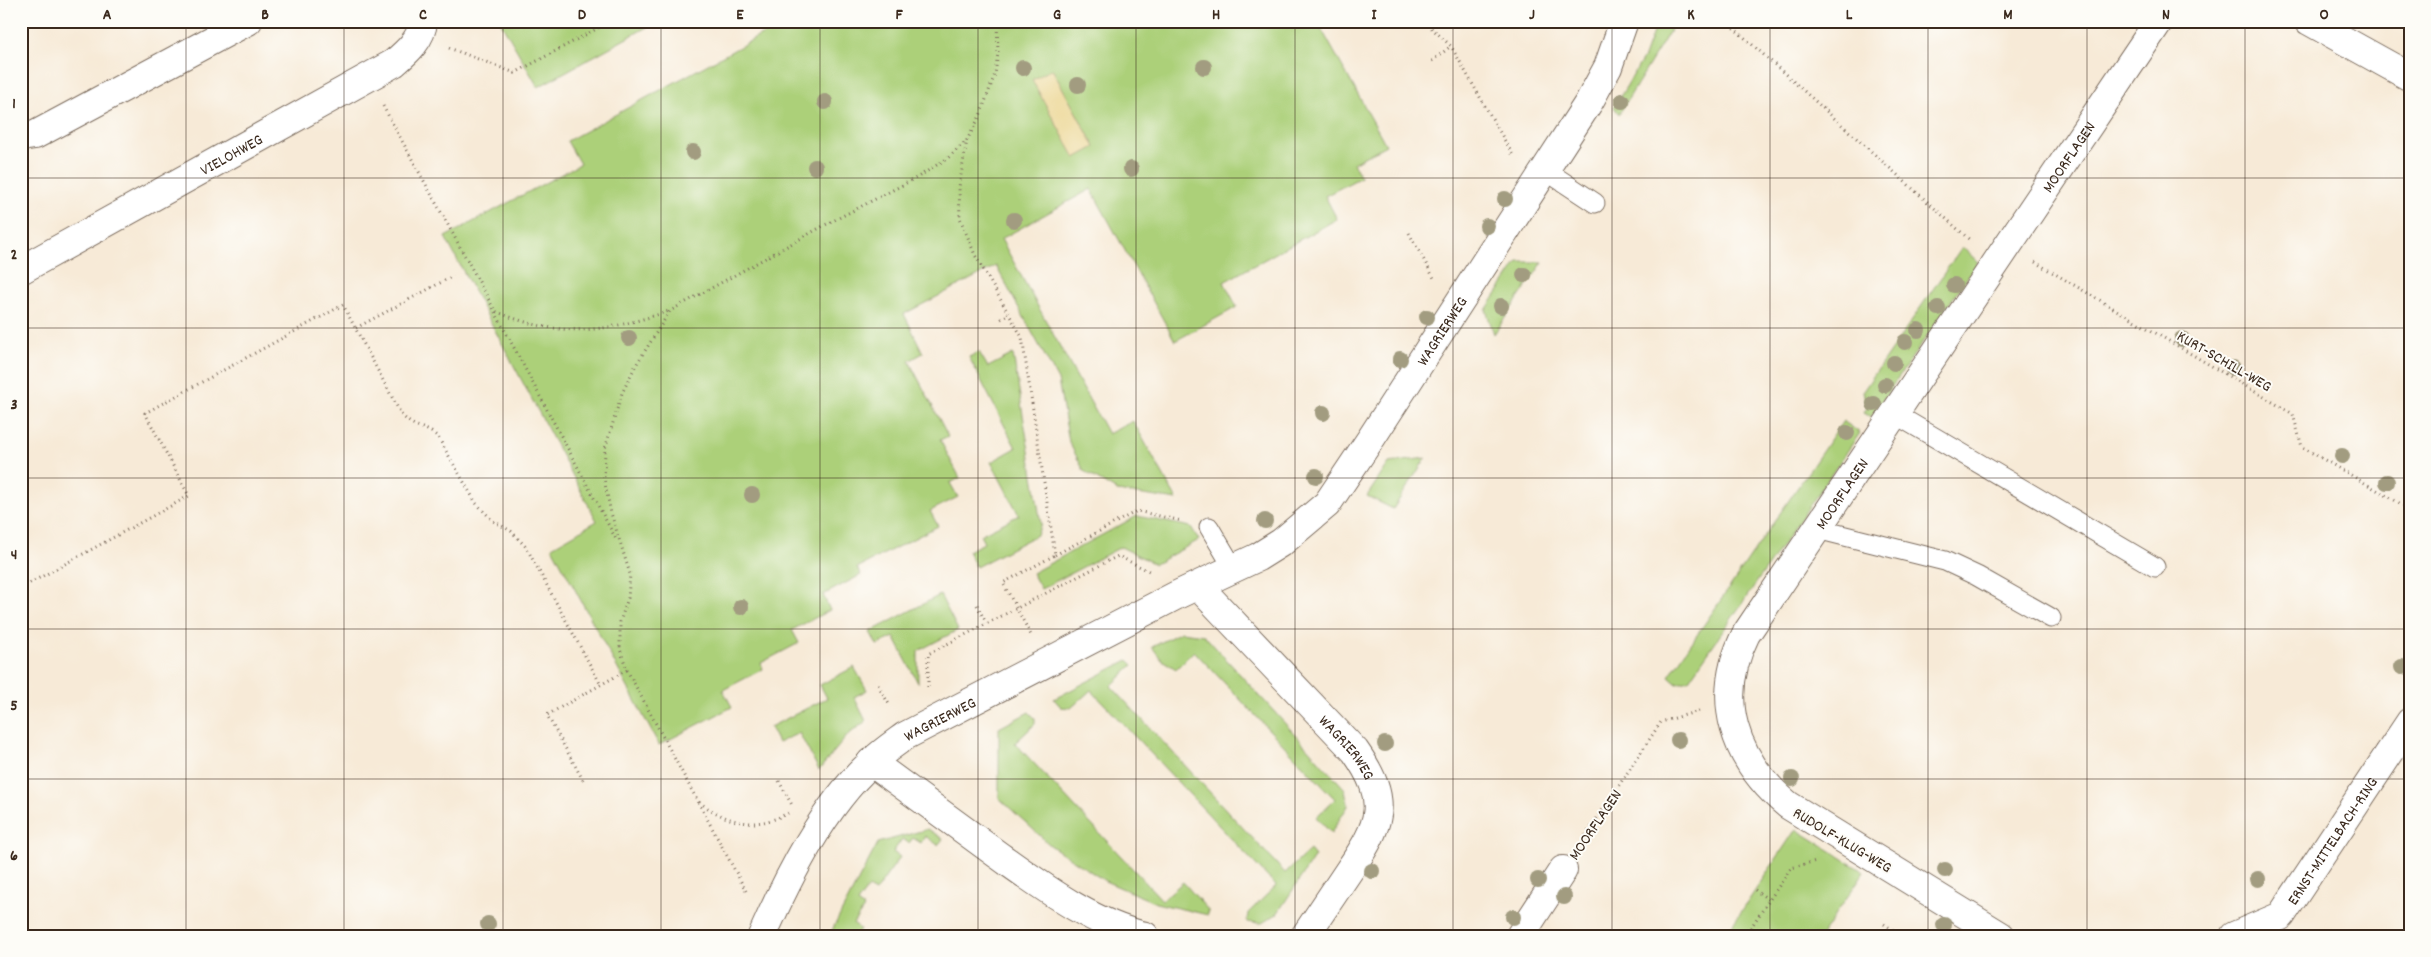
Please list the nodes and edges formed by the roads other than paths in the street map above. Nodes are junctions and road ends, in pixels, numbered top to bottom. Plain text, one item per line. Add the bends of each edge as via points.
1 (248, 21) edge
2 (1624, 21) edge
3 (2159, 21) edge
4 (2309, 21) edge
5 (420, 29) edge
6 (2410, 77) edge
7 (21, 137) edge
8 (1543, 174) junction
9 (1595, 203) dead end
10 (21, 270) edge
11 (1895, 414) junction
12 (1209, 527) road end
13 (1817, 529) junction
14 (2155, 567) dead end
15 (1234, 569) junction
16 (1193, 588) junction
17 (2051, 618) dead end
18 (1729, 703) joint
19 (2410, 722) edge
20 (871, 762) junction
21 (1564, 870) road end
22 (764, 931) edge
23 (1145, 936) edge
24 (1305, 936) edge
25 (1520, 936) edge
26 (2001, 936) edge
27 (2234, 936) edge

1 - 7 street via 34,135
2 - 8 street, WAGRIERWEG via 1608,67
3 - 11 street, MOORFLAGEN
4 - 6 street
5 - 10 street, VIELOHWEG via 410,50 394,62
8 - 9 lane
8 - 15 street, WAGRIERWEG via 1327,504 1282,542
11 - 13 street, MOORFLAGEN
11 - 14 lane
12 - 15 lane
13 - 17 lane via 1945,561
13 - 18 street, MOORFLAGEN via 1736,653
15 - 16 street, WAGRIERWEG
16 - 20 street, WAGRIERWEG via 928,722
16 - 24 street, WAGRIERWEG via 1355,751 1368,769 1375,787 1377,820 1369,841
18 - 26 street, RUDOLF-KLUG-WEG via 1733,726 1744,752 1772,792
19 - 27 street, ERNST-MITTELBACH-RING via 2281,916
20 - 22 street, WAGRIERWEG via 810,841
20 - 23 street via 1039,884 1096,916
21 - 25 street, MOORFLAGEN

